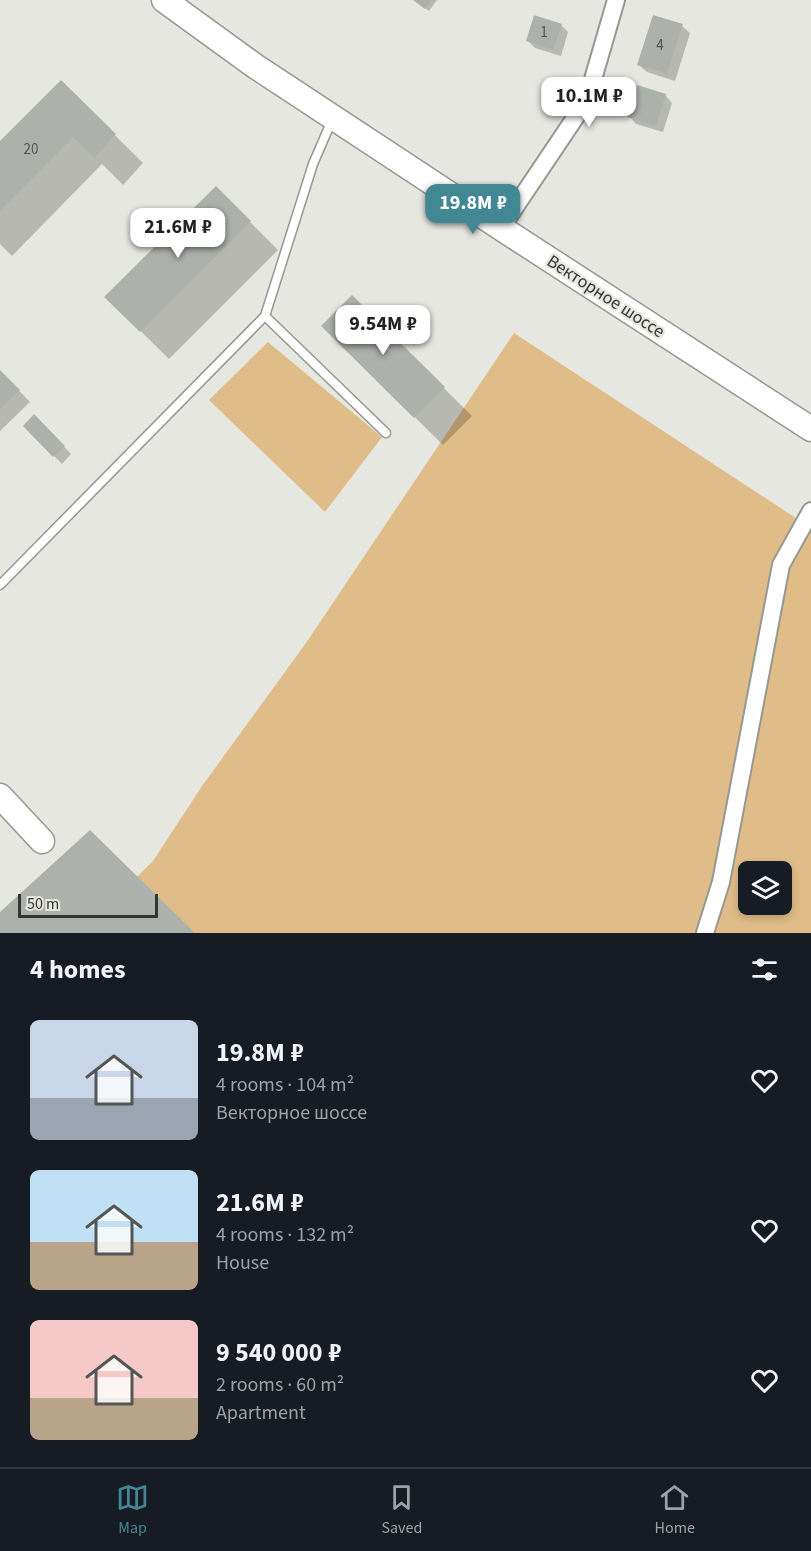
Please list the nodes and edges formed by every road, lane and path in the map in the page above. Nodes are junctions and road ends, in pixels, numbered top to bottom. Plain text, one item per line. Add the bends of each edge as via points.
1 (164, 0) edge
2 (616, 0) edge
3 (333, 118) junction
4 (501, 228) junction
5 (265, 316) junction
6 (811, 429) edge
7 (386, 433) dead end
8 (811, 511) edge
9 (0, 585) edge
10 (0, 796) edge
11 (42, 841) dead end
12 (705, 933) edge

1 - 3 main road, Векторное шоссе
2 - 4 street via 587,100
3 - 4 main road, Векторное шоссе
3 - 5 lane via 313,164
4 - 6 main road, Векторное шоссе
5 - 7 lane
5 - 9 lane
8 - 12 street via 781,566 721,882
10 - 11 main road

